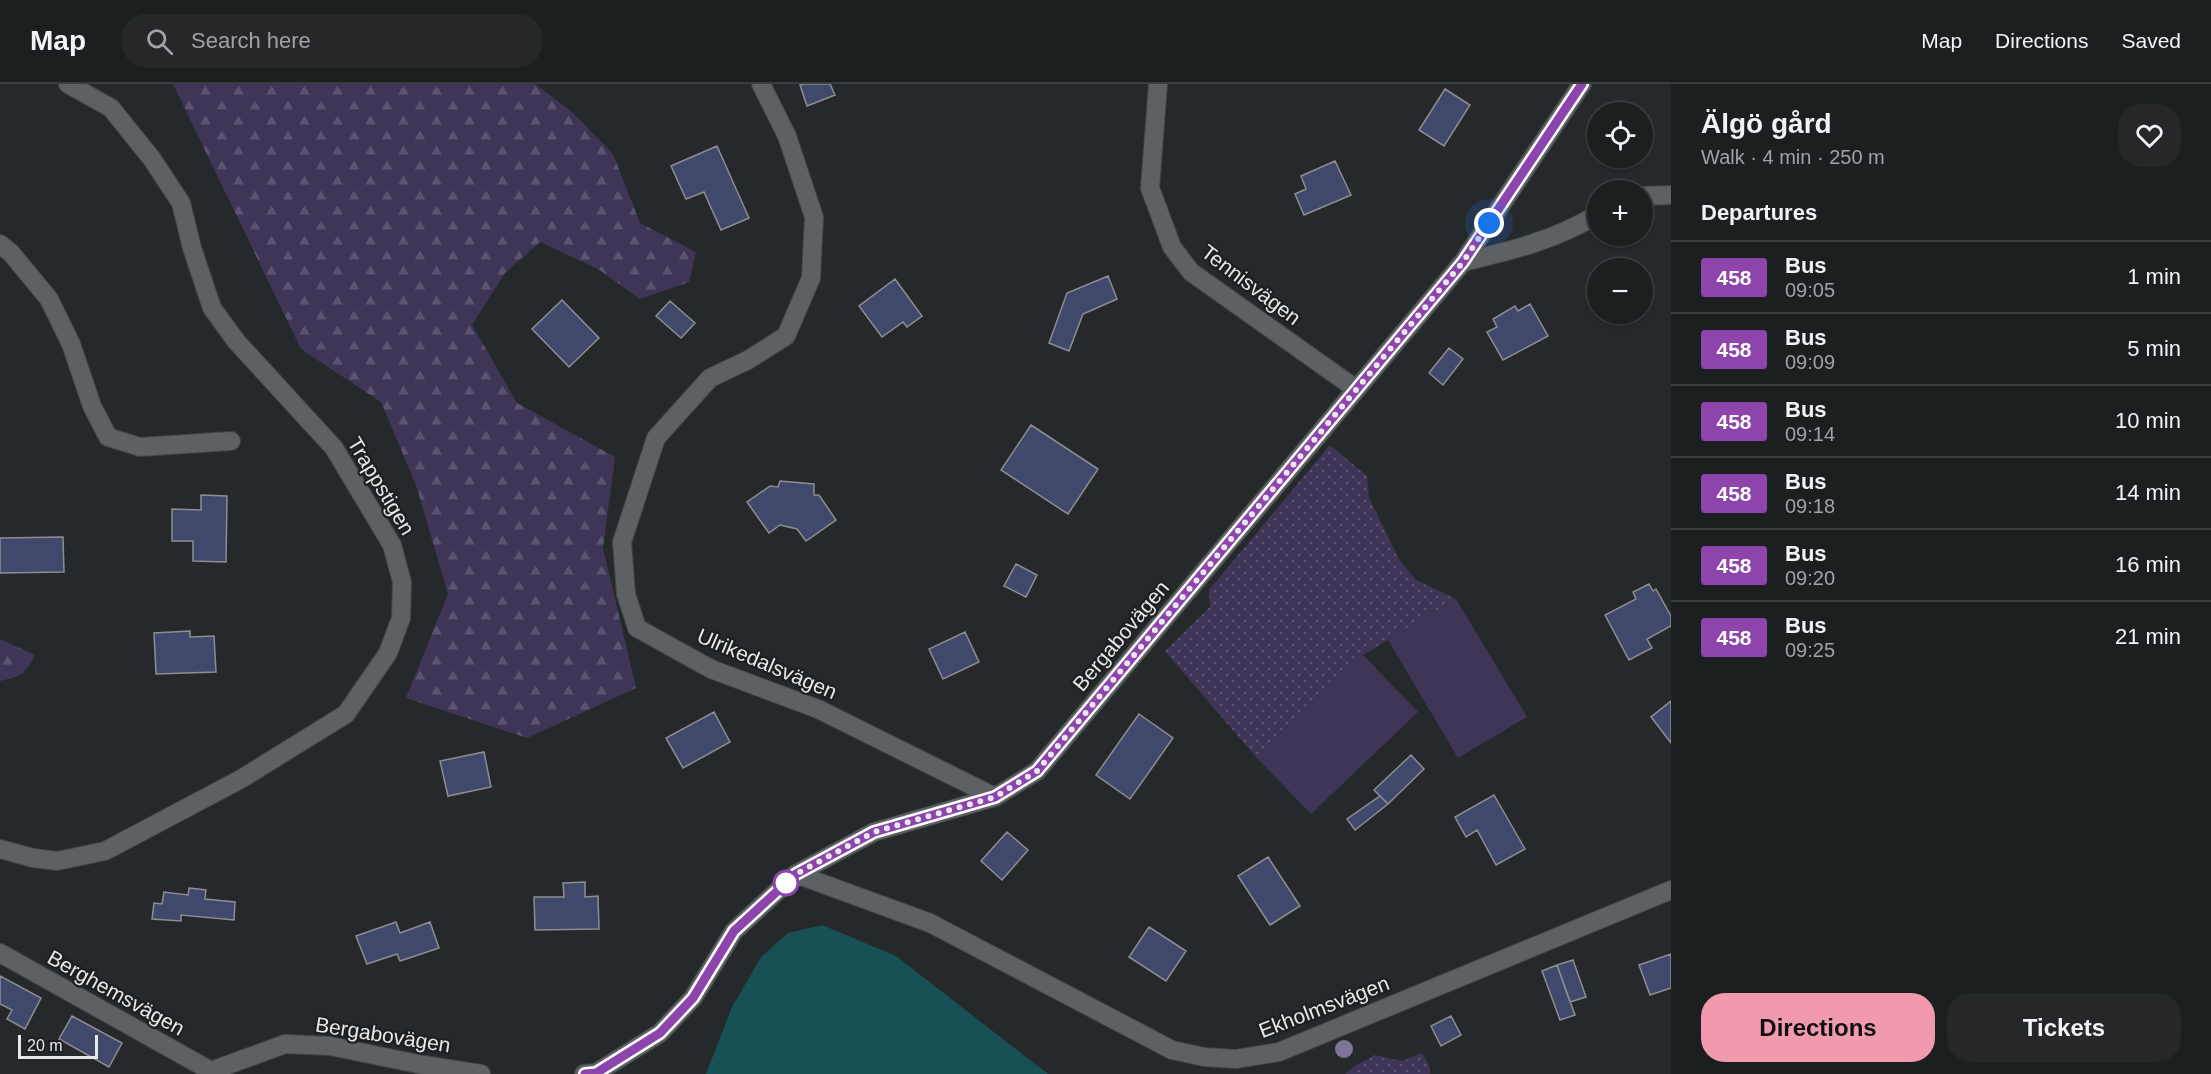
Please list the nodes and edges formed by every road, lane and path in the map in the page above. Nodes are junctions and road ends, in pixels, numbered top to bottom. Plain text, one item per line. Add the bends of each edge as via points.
1 (68, 84) edge
2 (761, 84) edge
3 (1158, 84) edge
4 (1582, 84) edge
5 (1671, 195) edge
6 (1653, 196) edge
7 (1587, 221) edge
8 (0, 244) edge
9 (1463, 262) junction
10 (1356, 388) junction
11 (231, 441) dead end
12 (995, 797) junction
13 (0, 849) edge
14 (796, 874) junction
15 (1671, 890) edge
16 (0, 953) edge
17 (210, 1073) edge
18 (481, 1074) edge
19 (584, 1074) edge

1 - 13 street, Trappstigen via 111,108 152,159 181,203 212,308 236,341 334,448 392,545 402,582 401,618 388,653 346,714 241,780 105,851 57,861
2 - 12 street, Ulrikedalsvägen via 787,136 814,217 811,278 786,336 710,378 656,438 622,542 626,594 637,628 711,669 818,709
3 - 10 street, Tennisvägen via 1150,188 1172,247 1191,272
4 - 9 street, Bergabovägen
5 - 6 street
7 - 9 street via 1532,245
8 - 11 street via 48,299 71,344 92,406 108,437 140,447
9 - 10 street, Bergabovägen
10 - 12 street, Bergabovägen via 1037,771
12 - 14 street, Bergabovägen via 874,832
14 - 15 street, Ekholmsvägen via 930,924 1172,1050 1236,1059 1279,1052
14 - 19 street, Bergabovägen via 734,931 693,998 660,1033 596,1073
16 - 17 street, Berghemsvägen
17 - 18 street, Bergabovägen via 285,1044 330,1046

